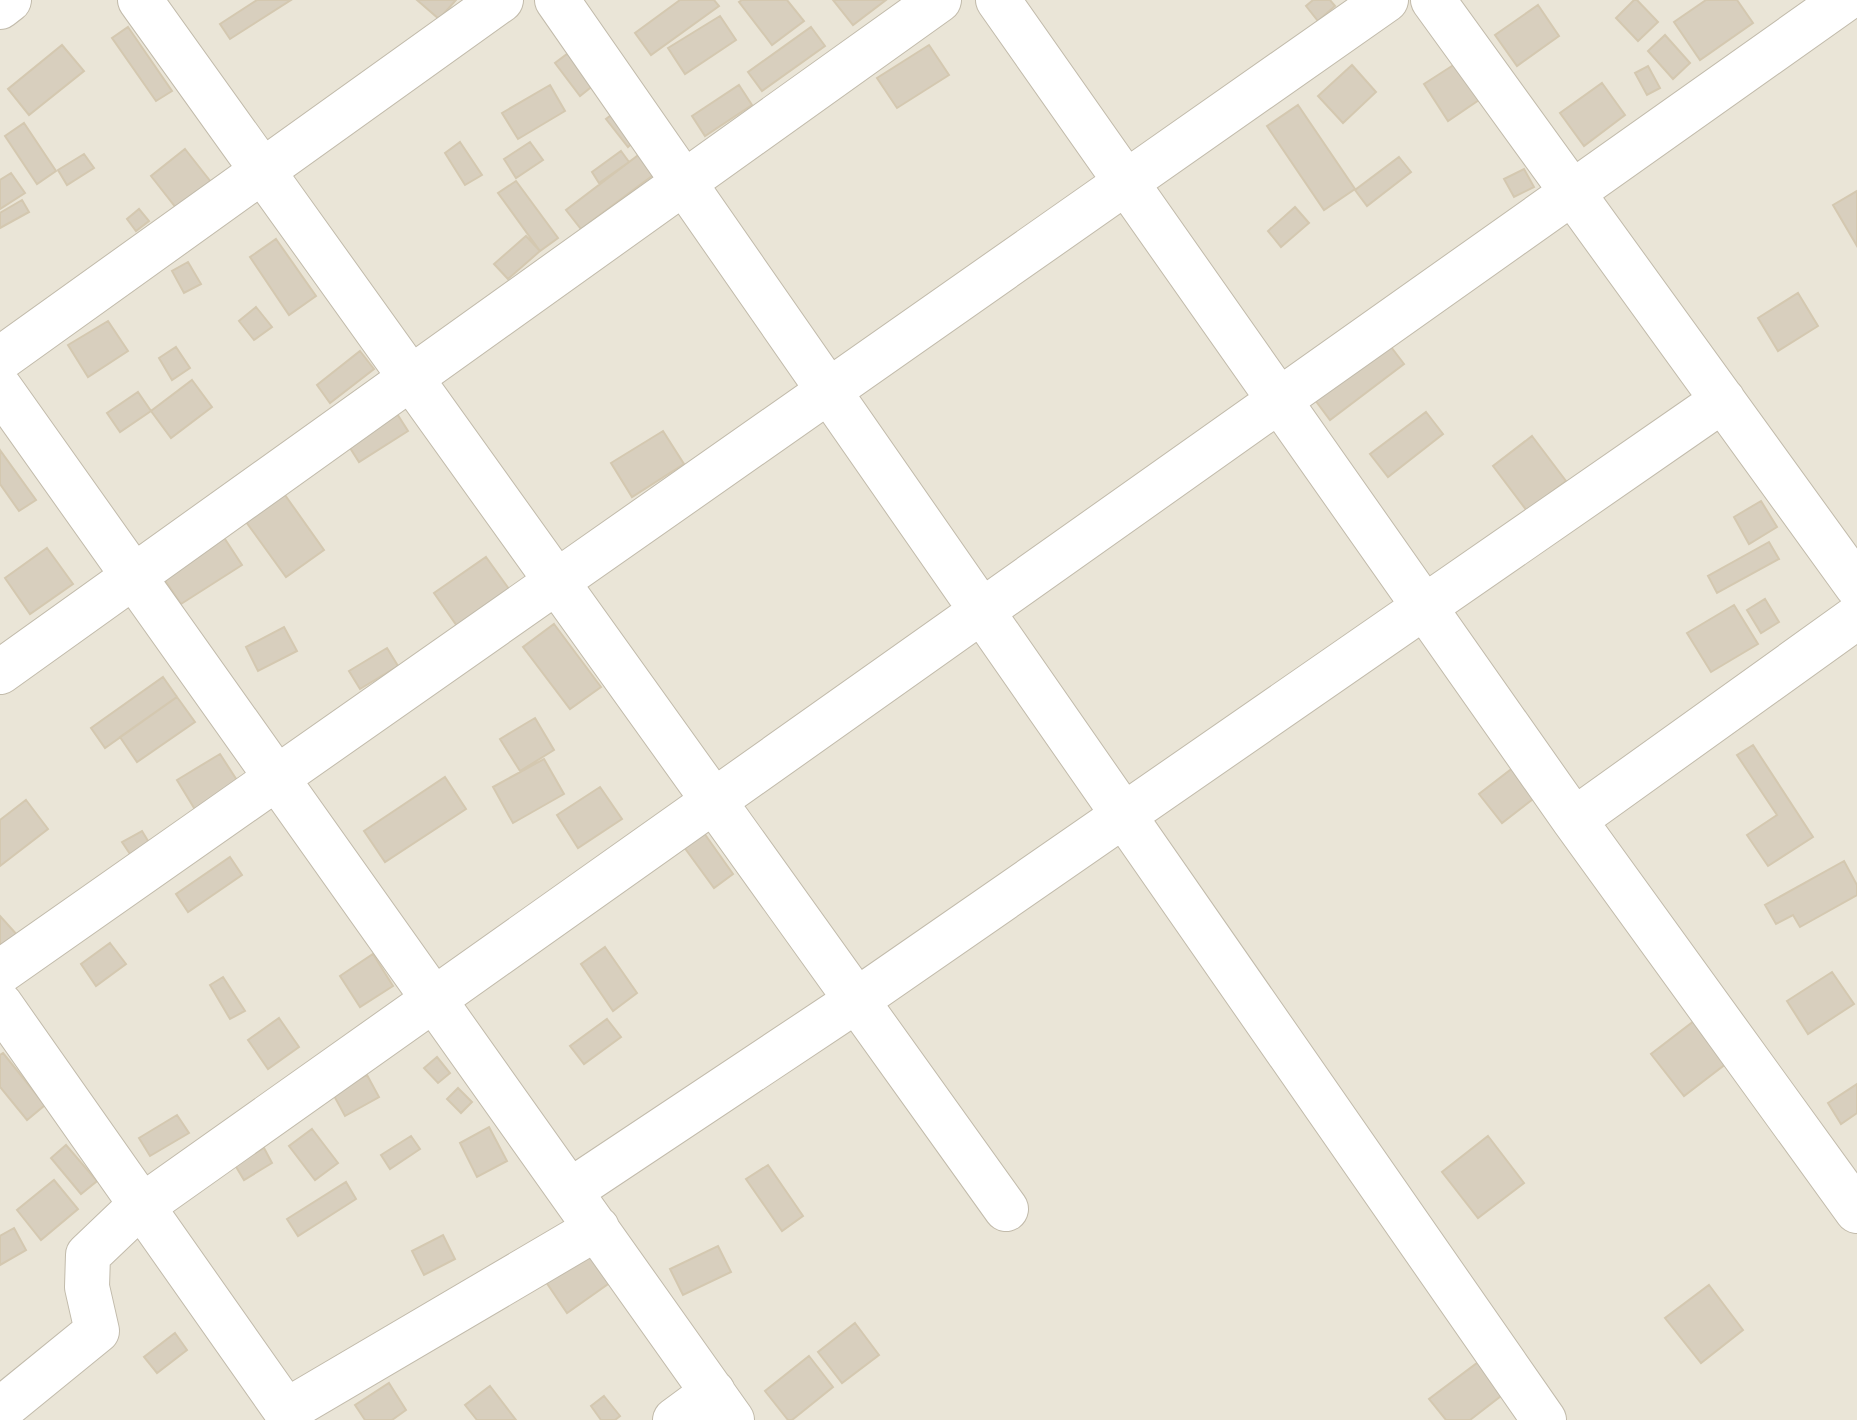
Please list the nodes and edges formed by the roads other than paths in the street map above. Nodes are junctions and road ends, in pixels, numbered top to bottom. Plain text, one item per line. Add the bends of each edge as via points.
1 (9, 0) edge
2 (140, 0) edge
3 (501, 0) edge
4 (557, 0) edge
5 (939, 0) edge
6 (998, 0) edge
7 (1386, 0) edge
8 (1433, 0) edge
9 (1844, 0) edge
10 (0, 7) edge
11 (1857, 18) edge
12 (263, 170) junction
13 (684, 182) junction
14 (1126, 182) junction
15 (1572, 192) junction
16 (0, 359) edge
17 (411, 378) junction
18 (0, 388) edge
19 (828, 390) junction
20 (1279, 400) junction
21 (1723, 400) junction
22 (134, 576) junction
23 (556, 581) junction
24 (1857, 586) edge
25 (1424, 607) junction
26 (981, 611) junction
27 (1857, 617) edge
28 (0, 672) edge
29 (276, 777) junction
30 (714, 800) junction
31 (1123, 815) junction
32 (1574, 820) junction
33 (0, 972) edge
34 (434, 999) junction
35 (857, 1000) junction
36 (0, 1004) edge
37 (1850, 1185) edge
38 (570, 1191) junction
39 (141, 1206) junction
40 (1006, 1209) dead end
41 (597, 1228) junction
42 (722, 1406) edge
43 (0, 1410) edge
44 (675, 1420) edge
45 (1544, 1420) edge

1 - 10 street
2 - 12 street
3 - 12 street
4 - 13 street
5 - 13 street
6 - 14 street
7 - 14 street
8 - 15 street
9 - 11 street
9 - 15 street
12 - 16 street
12 - 17 street
13 - 17 street
13 - 19 street
14 - 19 street
14 - 20 street
15 - 20 street
15 - 21 street
17 - 22 street
17 - 23 street
18 - 22 street
19 - 23 street
19 - 26 street
20 - 25 street
20 - 26 street
21 - 24 street
21 - 25 street
22 - 28 street
22 - 29 street
23 - 29 street
23 - 30 street
25 - 31 street
25 - 32 street
26 - 30 street
26 - 31 street
27 - 32 street
29 - 33 street
29 - 34 street
30 - 34 street
30 - 35 street
31 - 35 street
31 - 45 street
32 - 37 street
34 - 38 street
34 - 39 street
35 - 38 street
35 - 40 street
36 - 39 street
38 - 41 street
39 - 41 street via 286,1411
39 - 43 street via 88,1255 87,1287 97,1331
41 - 42 street
42 - 44 street

